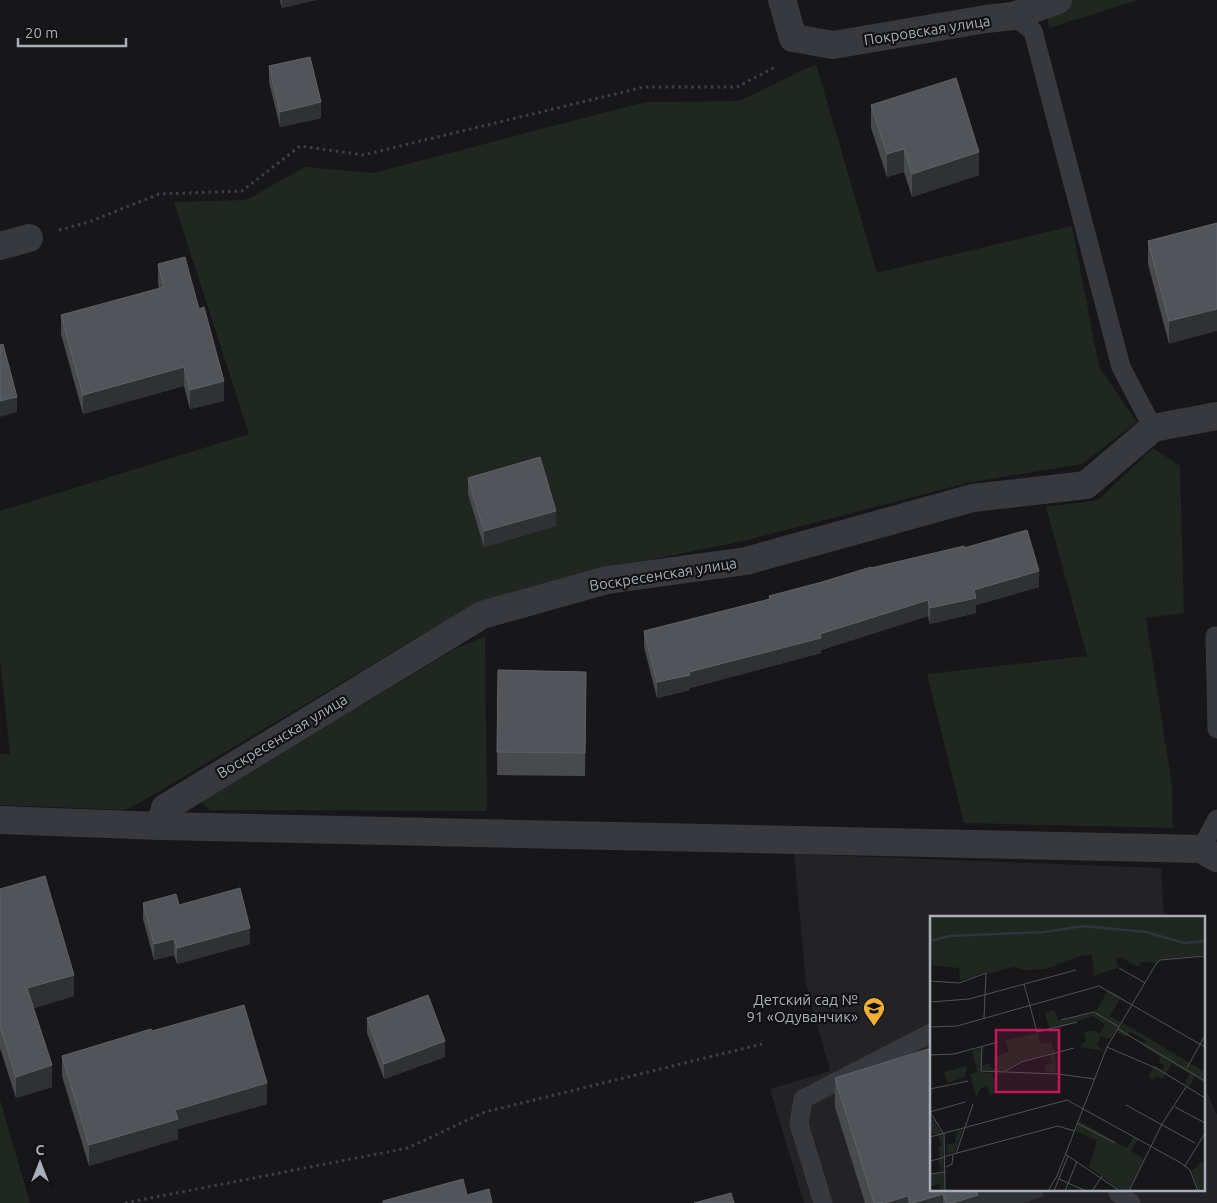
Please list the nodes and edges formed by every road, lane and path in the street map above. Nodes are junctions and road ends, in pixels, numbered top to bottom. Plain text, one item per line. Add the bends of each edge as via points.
1 (782, 0) edge
2 (1058, 0) edge
3 (1013, 16) junction
4 (793, 38) junction
5 (29, 238) joint
6 (0, 246) edge
7 (1217, 416) edge
8 (1153, 428) junction
9 (1217, 636) edge
10 (1217, 729) edge
11 (1217, 819) edge
12 (0, 820) edge
13 (160, 826) junction
14 (1209, 854) edge
15 (930, 1034) edge
16 (762, 1044) dead end
17 (125, 1203) edge
18 (823, 1203) edge

1 - 4 street
2 - 3 street, Покровская улица
3 - 4 street, Покровская улица via 834,45
3 - 8 lane via 1033,31 1121,367
4 - 5 path via 781,64 737,87 644,87 364,155 300,146 242,191 159,194 89,222
5 - 6 street
7 - 8 street, Воскресенская улица
8 - 13 street, Воскресенская улица via 1086,485 973,498 746,561 607,580 482,615 165,808
9 - 10 lane
11 - 14 lane
12 - 13 street
13 - 14 street
15 - 18 lane via 803,1099 798,1124
16 - 17 path via 485,1112 408,1148

